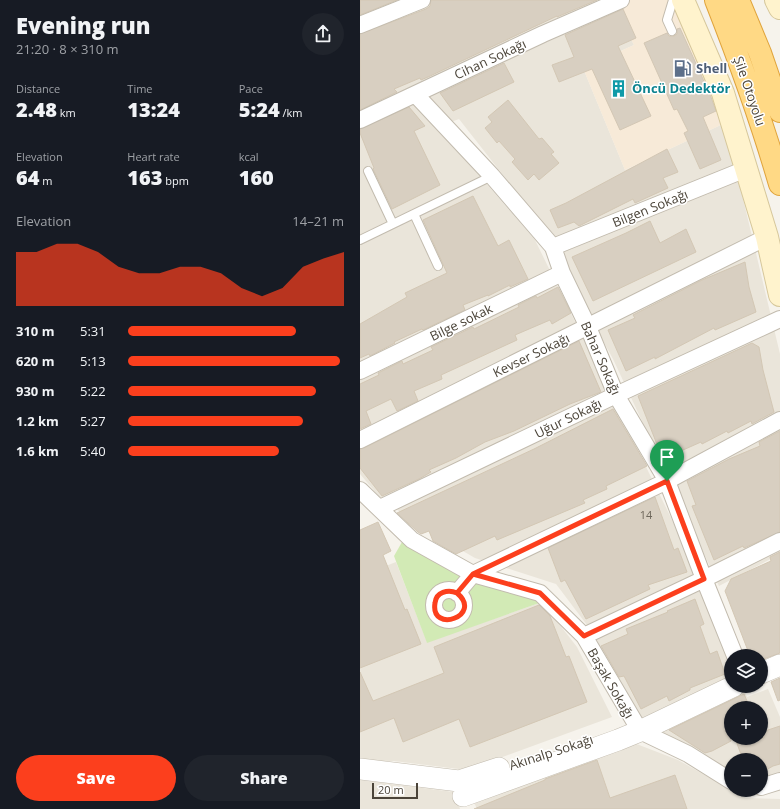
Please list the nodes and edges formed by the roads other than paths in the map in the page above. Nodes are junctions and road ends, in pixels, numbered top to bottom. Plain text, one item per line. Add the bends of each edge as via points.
1 (422, 0) edge
2 (621, 0) edge
3 (673, 0) edge
4 (683, 0) edge
5 (716, 0) edge
6 (738, 0) edge
7 (776, 0) edge
8 (780, 8) edge
9 (360, 25) edge
10 (672, 31) dead end
11 (416, 94) junction
12 (780, 111) edge
13 (360, 120) edge
14 (746, 169) junction
15 (368, 171) dead end
16 (492, 176) junction
17 (780, 184) edge
18 (414, 214) junction
19 (393, 224) junction
20 (767, 237) junction
21 (360, 240) edge
22 (553, 247) junction
23 (438, 266) dead end
24 (562, 273) junction
25 (780, 295) edge
26 (780, 319) edge
27 (588, 327) junction
28 (360, 371) edge
29 (616, 395) junction
30 (780, 420) edge
31 (360, 440) edge
32 (667, 481) junction
33 (360, 490) edge
34 (380, 508) junction
35 (780, 541) edge
36 (473, 574) junction
37 (704, 579) junction
38 (457, 593) dead end
39 (584, 636) junction
40 (732, 649) edge
41 (780, 665) edge
42 (768, 670) edge
43 (724, 691) edge
44 (640, 731) junction
45 (360, 769) edge
46 (724, 777) edge
47 (780, 781) edge
48 (768, 785) edge
49 (463, 795) edge

1 - 9 street
2 - 11 street, Cihan Sokağı
3 - 10 lane via 667,20
4 - 14 main road
5 - 17 highway, Şile Otoyolu via 738,55
6 - 12 highway, Şile Otoyolu
7 - 8 main road
11 - 13 street, Cihan Sokağı
11 - 16 street, Bahar Sokağı
14 - 20 main road
14 - 22 street, Bilgen Sokağı
15 - 19 lane
16 - 18 lane
16 - 22 street, Bahar Sokağı
18 - 19 lane
18 - 23 lane
19 - 21 lane
20 - 25 main road
20 - 27 street, Kevser Sokağı
22 - 24 street, Bahar Sokağı
24 - 27 street, Bahar Sokağı
24 - 28 street, Bilge sokak
26 - 29 street, Uğur Sokağı
27 - 29 street, Bahar Sokağı
27 - 31 street, Kevser Sokağı
29 - 32 street, Bahar Sokağı
29 - 34 street, Uğur Sokağı
30 - 32 street
32 - 36 street
32 - 37 street, Bahar Sokağı
33 - 34 street, Başak Sokağı
34 - 36 street, Başak Sokağı via 412,540
35 - 37 street
36 - 38 street
36 - 39 street, Başak Sokağı via 540,593
37 - 39 street
37 - 40 street, Bahar Sokağı
39 - 44 street, Başak Sokağı
41 - 42 street
43 - 44 street
44 - 46 street, Başak Sokağı via 688,754
44 - 49 street, Akınalp Sokağı via 620,729
45 - 49 street, Akınalp Sokağı
47 - 48 street

